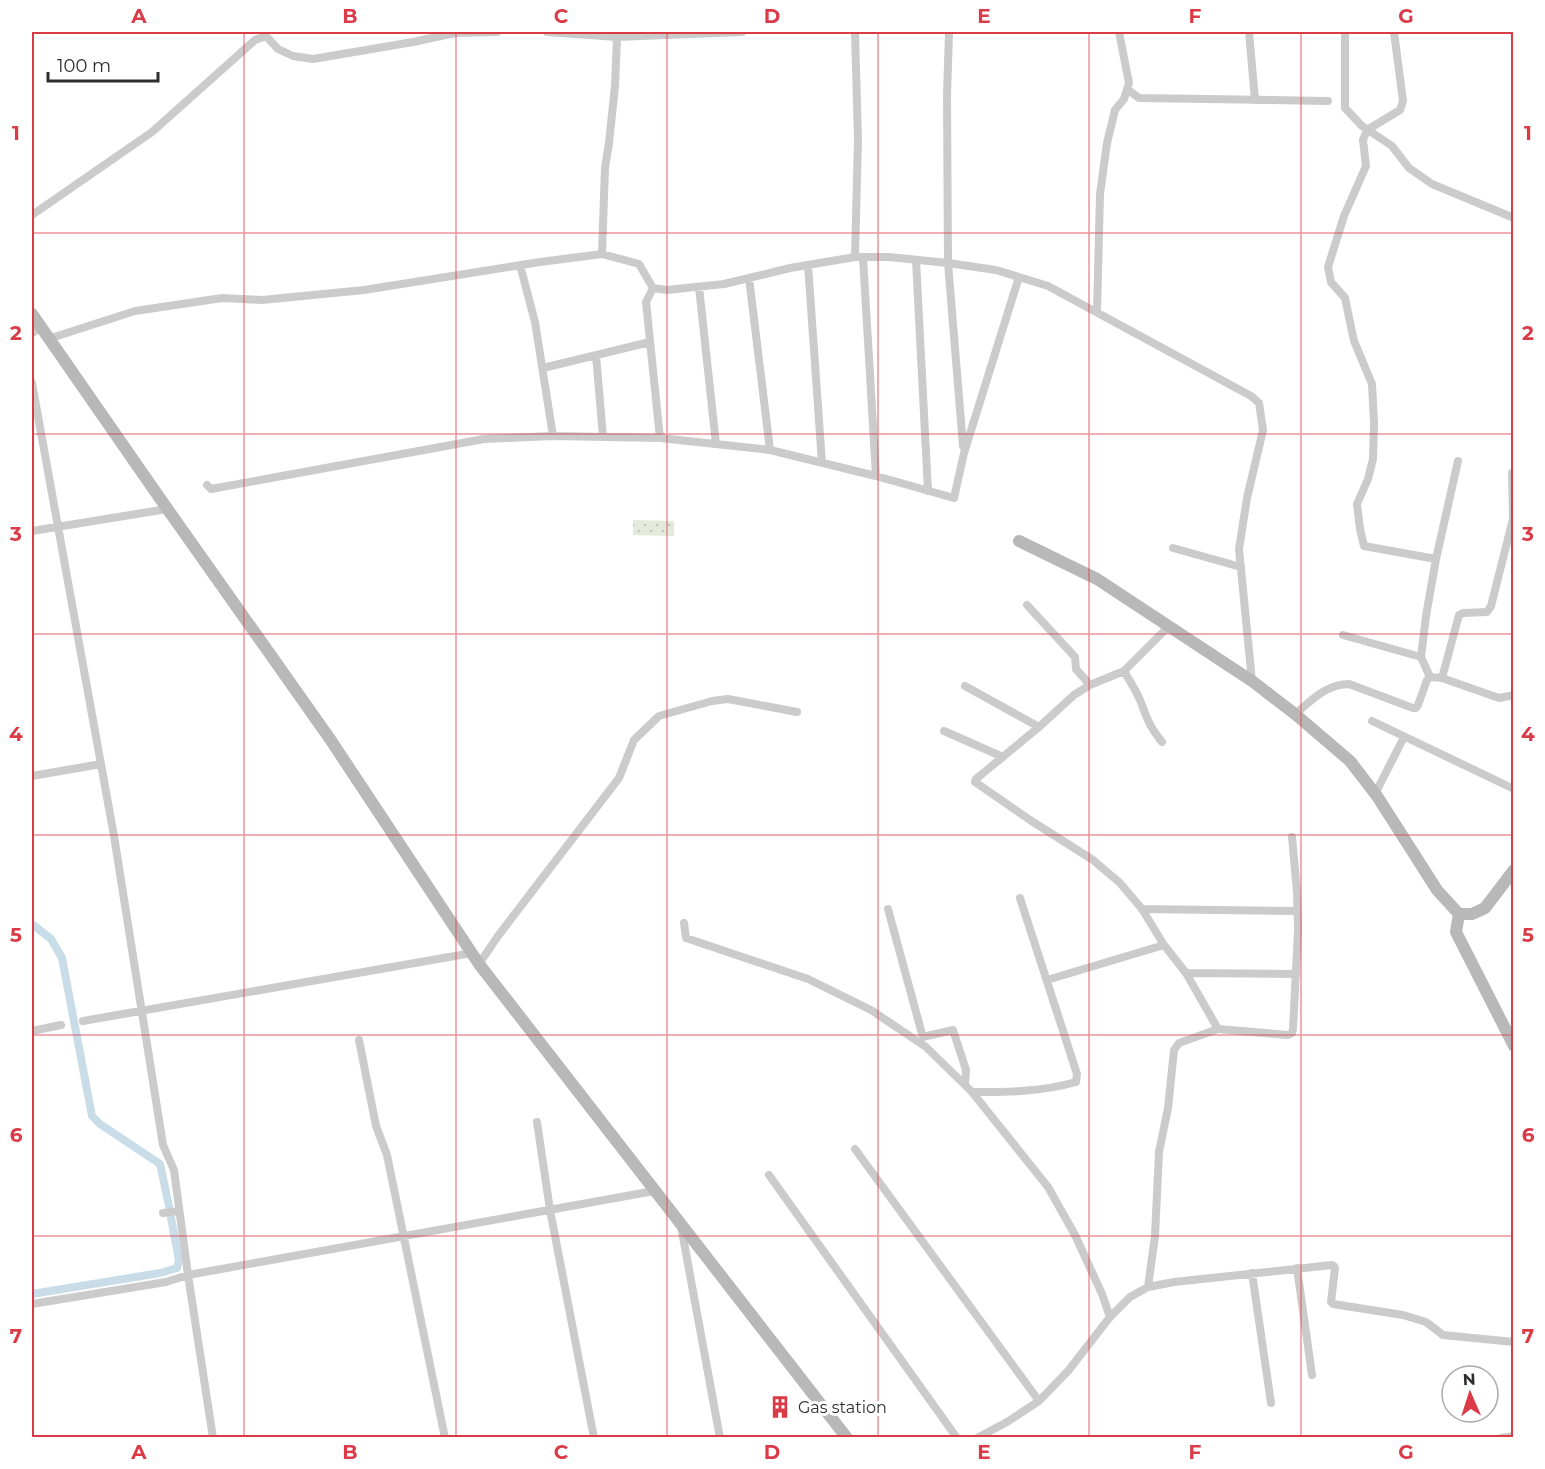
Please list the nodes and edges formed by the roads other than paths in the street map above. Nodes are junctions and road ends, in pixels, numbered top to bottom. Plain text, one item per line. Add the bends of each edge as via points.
1 (497, 32) edge
2 (547, 32) edge
3 (742, 32) edge
4 (855, 32) edge
5 (950, 32) edge
6 (1119, 32) edge
7 (1249, 32) edge
8 (1345, 32) edge
9 (1394, 32) edge
10 (622, 35) edge
11 (1127, 89) junction
12 (1255, 100) junction
13 (1328, 101) dead end
14 (1367, 130) junction
15 (32, 215) edge
16 (1514, 218) edge
17 (602, 254) junction
18 (859, 257) junction
19 (916, 260) junction
20 (948, 263) junction
21 (520, 265) junction
22 (808, 265) junction
23 (1019, 277) junction
24 (749, 278) junction
25 (699, 286) junction
26 (653, 288) junction
27 (1097, 312) junction
28 (32, 314) edge
29 (36, 330) edge
30 (48, 339) junction
31 (650, 342) junction
32 (596, 355) junction
33 (543, 368) junction
34 (32, 383) edge
35 (35, 426) edge
36 (553, 436) junction
37 (603, 437) junction
38 (660, 438) junction
39 (716, 444) junction
40 (770, 450) junction
41 (964, 453) junction
42 (1458, 461) dead end
43 (822, 463) junction
44 (1512, 473) dead end
45 (876, 476) junction
46 (207, 485) dead end
47 (928, 491) junction
48 (167, 509) junction
49 (58, 527) junction
50 (32, 531) edge
51 (1019, 541) dead end
52 (1173, 548) dead end
53 (1436, 559) junction
54 (1241, 567) junction
55 (1027, 605) dead end
56 (1168, 627) junction
57 (1343, 634) dead end
58 (1421, 657) junction
59 (1124, 671) junction
60 (1430, 677) junction
61 (1442, 678) junction
62 (1252, 681) junction
63 (1090, 685) junction
64 (965, 686) dead end
65 (1514, 694) edge
66 (797, 712) dead end
67 (1295, 714) junction
68 (1372, 721) dead end
69 (1039, 727) junction
70 (944, 731) dead end
71 (1404, 736) junction
72 (1162, 742) dead end
73 (1003, 758) junction
74 (101, 764) junction
75 (32, 776) edge
76 (1514, 789) edge
77 (1374, 794) junction
78 (1293, 837) dead end
79 (1514, 870) edge
80 (1020, 898) dead end
81 (888, 909) dead end
82 (1142, 909) junction
83 (1297, 911) junction
84 (1459, 914) junction
85 (684, 923) dead end
86 (1164, 945) junction
87 (475, 958) junction
88 (1186, 973) junction
89 (1296, 974) junction
90 (1047, 980) junction
91 (142, 1011) junction
92 (83, 1021) dead end
93 (61, 1025) dead end
94 (1218, 1029) junction
95 (32, 1031) edge
96 (359, 1040) dead end
97 (1514, 1046) edge
98 (965, 1084) junction
99 (972, 1092) junction
100 (537, 1122) dead end
101 (855, 1149) dead end
102 (769, 1175) dead end
103 (654, 1191) junction
104 (550, 1210) junction
105 (179, 1211) junction
106 (163, 1213) dead end
107 (681, 1226) junction
108 (405, 1235) junction
109 (1297, 1268) junction
110 (1252, 1273) junction
111 (188, 1275) junction
112 (1148, 1287) junction
113 (32, 1304) edge
114 (1110, 1317) junction
115 (1514, 1342) edge
116 (1312, 1375) dead end
117 (1039, 1401) junction
118 (1271, 1404) dead end
119 (1514, 1436) edge
120 (213, 1437) edge
121 (445, 1437) edge
122 (594, 1437) edge
123 (720, 1437) edge
124 (847, 1437) edge
125 (957, 1437) edge
126 (976, 1437) edge
127 (1501, 1437) edge

1 - 15 street via 455,33 313,59 278,49 266,36 255,40 152,132
2 - 10 street
3 - 10 street
4 - 18 street
5 - 20 street
6 - 11 street
7 - 12 street
8 - 14 street via 1345,108
9 - 14 street via 1403,101 1400,110
10 - 17 street via 605,168
11 - 12 street via 1139,98
11 - 27 street via 1114,110 1100,194
12 - 13 street
14 - 16 street via 1392,146 1409,168 1432,184
14 - 53 street via 1363,140 1366,166 1328,267 1331,282 1345,298 1354,341 1372,384 1373,459 1357,504 1360,529 1364,546
17 - 21 street
17 - 26 street via 639,264
18 - 19 street
18 - 22 street
18 - 45 street
19 - 20 street
19 - 47 street
20 - 23 street
20 - 41 street
21 - 30 street via 364,290 262,300 222,298 135,311
21 - 33 street
22 - 24 street
22 - 43 street
23 - 27 street via 1048,286
23 - 41 street
24 - 25 street
24 - 40 street
25 - 26 street
25 - 39 street
26 - 31 street via 646,302
27 - 54 street via 1259,403 1263,430 1247,498 1239,549
28 - 29 main road
29 - 30 main road
30 - 48 main road
31 - 32 street
31 - 38 street
32 - 33 street
32 - 37 street
33 - 36 street
34 - 35 street
35 - 49 street
36 - 37 street
36 - 46 street via 484,439 211,489
37 - 38 street
38 - 39 street
39 - 40 street
40 - 43 street
41 - 47 street via 954,498
42 - 53 street
43 - 45 street
44 - 61 street via 1512,519 1491,606 1487,612 1459,615
45 - 47 street
48 - 49 street
48 - 87 main road via 330,739
49 - 50 street
49 - 74 street
51 - 56 main road via 1097,579
52 - 54 street
53 - 58 street
54 - 62 street
55 - 63 street via 1075,657 1076,669
56 - 59 street
56 - 62 main road
57 - 58 street
58 - 60 street
59 - 63 street
59 - 72 street
60 - 61 street
60 - 67 street via 1416,708 1343,684 1324,691
61 - 65 street via 1499,698
62 - 67 main road
63 - 69 street
64 - 69 street
66 - 87 street via 728,699 658,716 634,740 619,778
67 - 77 main road via 1350,761
68 - 71 street
69 - 73 street
70 - 73 street
71 - 76 street
71 - 77 street
73 - 82 street via 976,778 976,784 1093,860
74 - 75 street
74 - 91 street
77 - 84 main road via 1437,890
78 - 83 street
79 - 84 main road via 1485,908
80 - 90 street
81 - 98 street via 922,1034 953,1030 966,1070
82 - 83 street
82 - 86 street
83 - 89 street
84 - 97 main road via 1456,932
85 - 98 street via 686,938 808,979 871,1010 926,1047
86 - 88 street
86 - 90 street
87 - 91 street
87 - 103 main road
88 - 89 street
88 - 94 street
89 - 94 street via 1292,1033
90 - 99 street via 1077,1074 1076,1082 1054,1089
91 - 92 street
91 - 105 street via 163,1145 174,1170
93 - 95 street
94 - 112 street via 1179,1043 1174,1050 1159,1152
96 - 108 street via 376,1126 387,1155
98 - 99 street
99 - 114 street via 1048,1187 1075,1235
100 - 104 street
101 - 117 street
102 - 125 street
103 - 104 street
103 - 107 main road
104 - 108 street
104 - 122 street
105 - 106 street
105 - 111 street
107 - 123 street
107 - 124 main road
108 - 111 street
108 - 121 street
109 - 110 street
109 - 115 street via 1334,1266 1333,1304 1402,1315 1426,1322 1443,1335
109 - 116 street
110 - 112 street
110 - 118 street
111 - 113 street
111 - 120 street
112 - 114 street via 1130,1297
114 - 117 street
117 - 126 street
119 - 127 street

